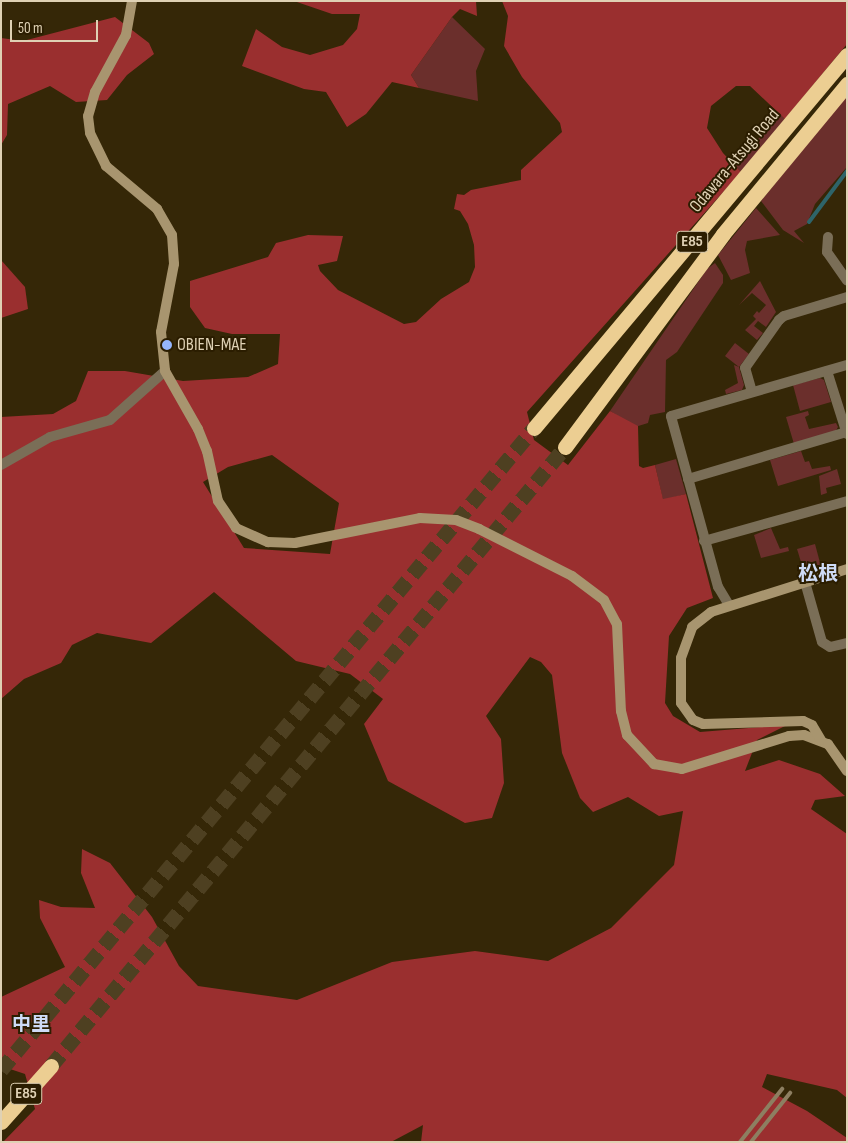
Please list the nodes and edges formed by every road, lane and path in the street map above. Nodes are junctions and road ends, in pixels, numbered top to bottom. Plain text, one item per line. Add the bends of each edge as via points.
1 (132, 1) edge
2 (847, 55) edge
3 (847, 84) edge
4 (828, 237) dead end
5 (847, 281) edge
6 (847, 297) edge
7 (847, 365) edge
8 (165, 371) junction
9 (827, 371) junction
10 (752, 392) junction
11 (534, 428) tunnel mouth
12 (847, 433) edge
13 (564, 447) tunnel mouth
14 (1, 465) edge
15 (688, 479) junction
16 (847, 501) edge
17 (704, 541) junction
18 (847, 570) edge
19 (805, 582) junction
20 (729, 606) junction
21 (847, 643) edge
22 (821, 740) junction
23 (847, 771) edge
24 (51, 1066) tunnel mouth
25 (1, 1122) edge

1 - 8 street via 126,35 94,92 88,116 90,132 106,166 158,210 172,234 174,264 161,332
2 - 11 highway, Odawara-Atsugi Road / E85
3 - 13 highway, Odawara-Atsugi Road / E85 via 723,234
4 - 5 street via 827,252
6 - 10 street via 779,320 745,368
7 - 9 street
8 - 14 street via 110,420 50,437
8 - 22 street via 207,451 218,501 236,528 246,535 268,542 295,543 436,517 471,526 572,576 604,600 617,624 621,711 627,735 654,764 682,770 790,736
9 - 10 street
9 - 12 street
10 - 15 street via 671,416
12 - 15 street
15 - 17 street
16 - 17 street
17 - 20 street via 718,587
18 - 19 street
19 - 20 street
19 - 21 street via 822,642 830,647
20 - 22 street via 702,618 687,634 679,687 685,713 703,724 802,721 812,725
22 - 23 street via 828,744
24 - 25 highway, E85

